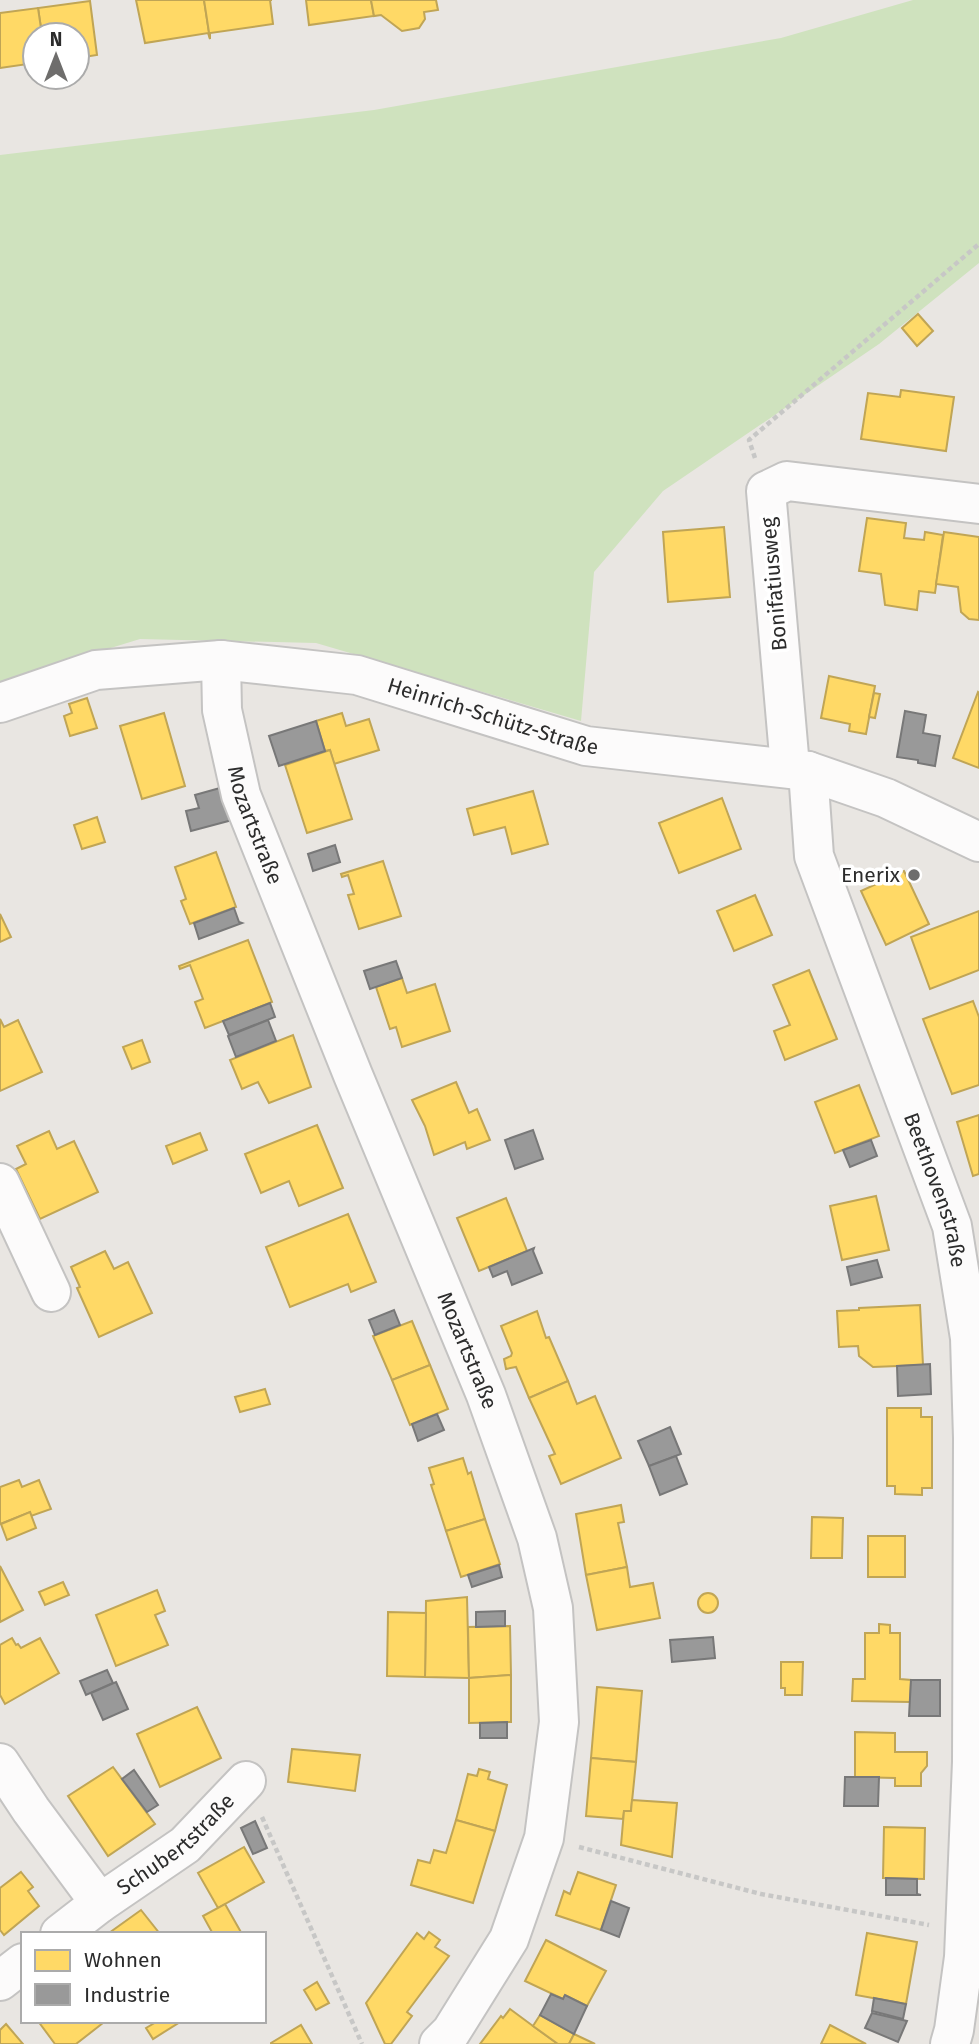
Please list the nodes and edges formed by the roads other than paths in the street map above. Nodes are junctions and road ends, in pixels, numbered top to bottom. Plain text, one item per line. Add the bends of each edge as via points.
1 (979, 504) edge
2 (221, 660) junction
3 (0, 703) edge
4 (799, 769) junction
5 (979, 842) edge
6 (0, 1183) edge
7 (51, 1292) dead end
8 (0, 1763) edge
9 (246, 1781) road end
10 (100, 1903) junction
11 (972, 1927) edge
12 (63, 1932) edge
13 (21, 1965) edge
14 (0, 1981) edge
15 (961, 2036) edge
16 (439, 2044) edge

1 - 4 street, Bonifatiusweg via 787,481 766,491
2 - 3 street, Heinrich-Schütz-Straße via 96,670
2 - 4 street, Heinrich-Schütz-Straße via 357,675 586,746
2 - 16 street, Mozartstraße via 222,710 241,795 486,1395 537,1538 553,1608 559,1722 544,1838 509,1939
4 - 5 street, Heinrich-Schütz-Straße via 886,797
4 - 11 street, Beethovenstraße via 814,856 951,1226 970,1338 974,1438
6 - 7 street
8 - 10 street, Schubertstraße
9 - 10 street, Schubertstraße via 185,1845
10 - 12 street, Schubertstraße
11 - 15 street, Beethovenstraße
13 - 14 street

